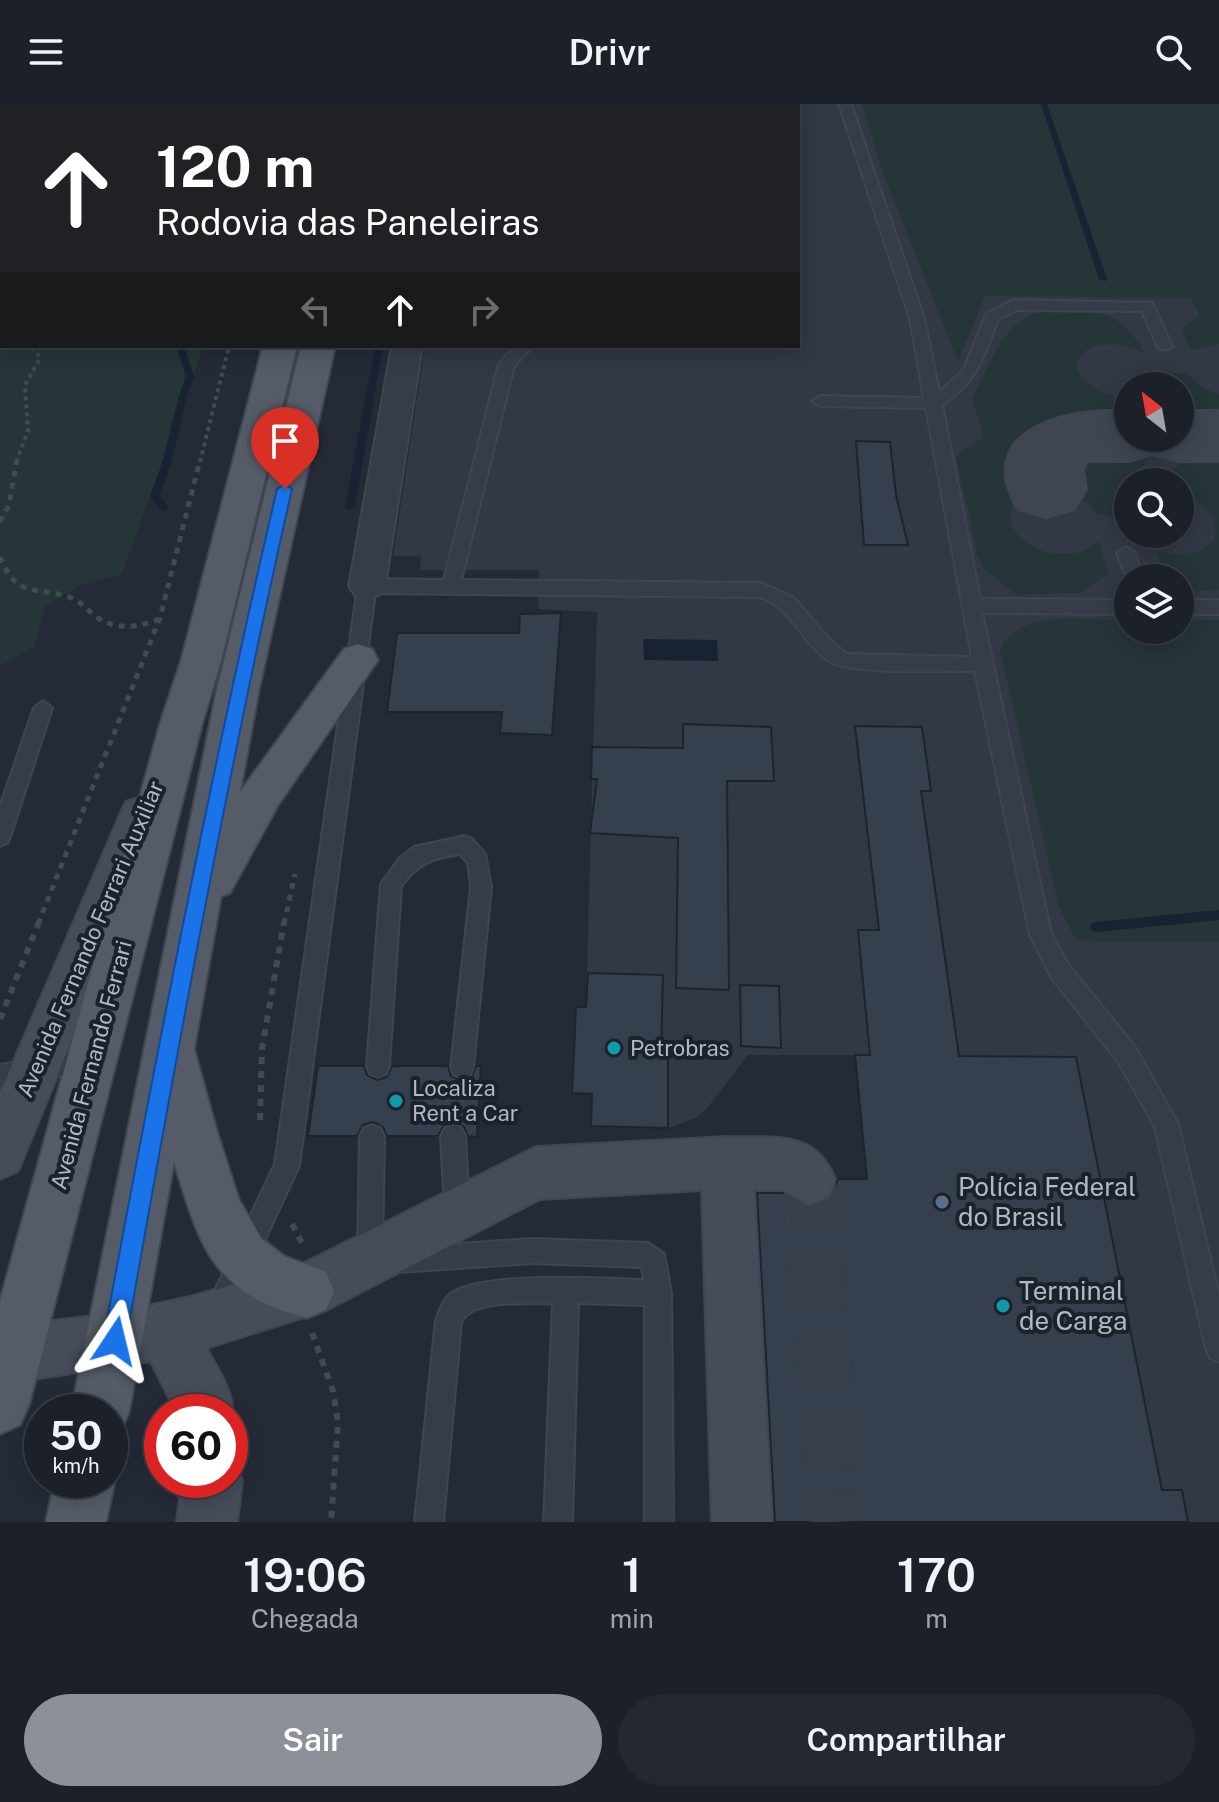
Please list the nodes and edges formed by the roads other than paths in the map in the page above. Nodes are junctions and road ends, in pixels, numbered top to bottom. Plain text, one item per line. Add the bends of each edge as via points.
1 (845, 104) edge
2 (1164, 346) dead end
3 (279, 348) edge
4 (318, 348) edge
5 (407, 348) edge
6 (523, 348) edge
7 (820, 401) dead end
8 (934, 403) junction
9 (1126, 553) dead end
10 (1129, 564) edge
11 (367, 586) junction
12 (451, 587) junction
13 (972, 606) junction
14 (1114, 607) edge
15 (1194, 607) edge
16 (1219, 607) edge
17 (358, 660) junction
18 (983, 664) junction
19 (43, 708) dead end
20 (181, 724) junction
21 (0, 837) edge
22 (197, 908) junction
23 (169, 1040) junction
24 (93, 1060) junction
25 (378, 1066) dead end
26 (462, 1067) dead end
27 (18, 1073) edge
28 (372, 1136) dead end
29 (453, 1136) dead end
30 (0, 1153) edge
31 (727, 1163) junction
32 (809, 1179) dead end
33 (457, 1211) junction
34 (243, 1259) junction
35 (370, 1261) junction
36 (566, 1290) junction
37 (307, 1291) junction
38 (658, 1293) junction
39 (165, 1329) junction
40 (1219, 1349) edge
41 (4, 1372) edge
42 (114, 1394) edge
43 (199, 1394) edge
44 (81, 1498) edge
45 (210, 1498) edge
46 (76, 1522) edge
47 (207, 1522) edge
48 (429, 1522) edge
49 (558, 1522) edge
50 (659, 1522) edge
51 (742, 1522) edge

1 - 8 lane via 905,277
2 - 8 lane via 1147,306 1014,305 992,316 970,373
3 - 20 main road, Avenida Fernando Ferrari
4 - 22 main road via 238,689
5 - 11 street
6 - 12 lane via 507,364
7 - 8 lane
8 - 13 lane
9 - 10 lane
11 - 12 lane
11 - 17 lane
12 - 18 lane via 761,590 790,602 830,655 843,661
13 - 14 lane
13 - 18 lane
15 - 16 lane
17 - 22 main road via 263,792
17 - 34 lane via 287,1166
18 - 40 lane via 1041,935 1059,970 1127,1055 1166,1124
19 - 21 lane
20 - 24 main road, Avenida Fernando Ferrari
20 - 27 street, Avenida Fernando Ferrari Auxiliar
22 - 23 main road
23 - 34 main road via 197,1152
23 - 39 main road
24 - 27 lane
24 - 41 main road, Avenida Fernando Ferrari
25 - 26 lane via 391,884 420,850 465,845 478,860 481,887
27 - 30 street, Avenida Fernando Ferrari Auxiliar
28 - 35 lane
29 - 33 lane
31 - 32 street via 795,1165
31 - 33 street via 536,1173
31 - 51 street
33 - 35 street
34 - 37 main road via 271,1281
34 - 39 lane
35 - 37 street
35 - 38 lane via 533,1251 640,1252 655,1263
36 - 38 lane
36 - 48 lane via 475,1295 457,1305 449,1320
36 - 49 lane
37 - 39 street
38 - 50 lane
39 - 41 street
39 - 42 main road
39 - 43 street
44 - 46 main road
45 - 47 street

